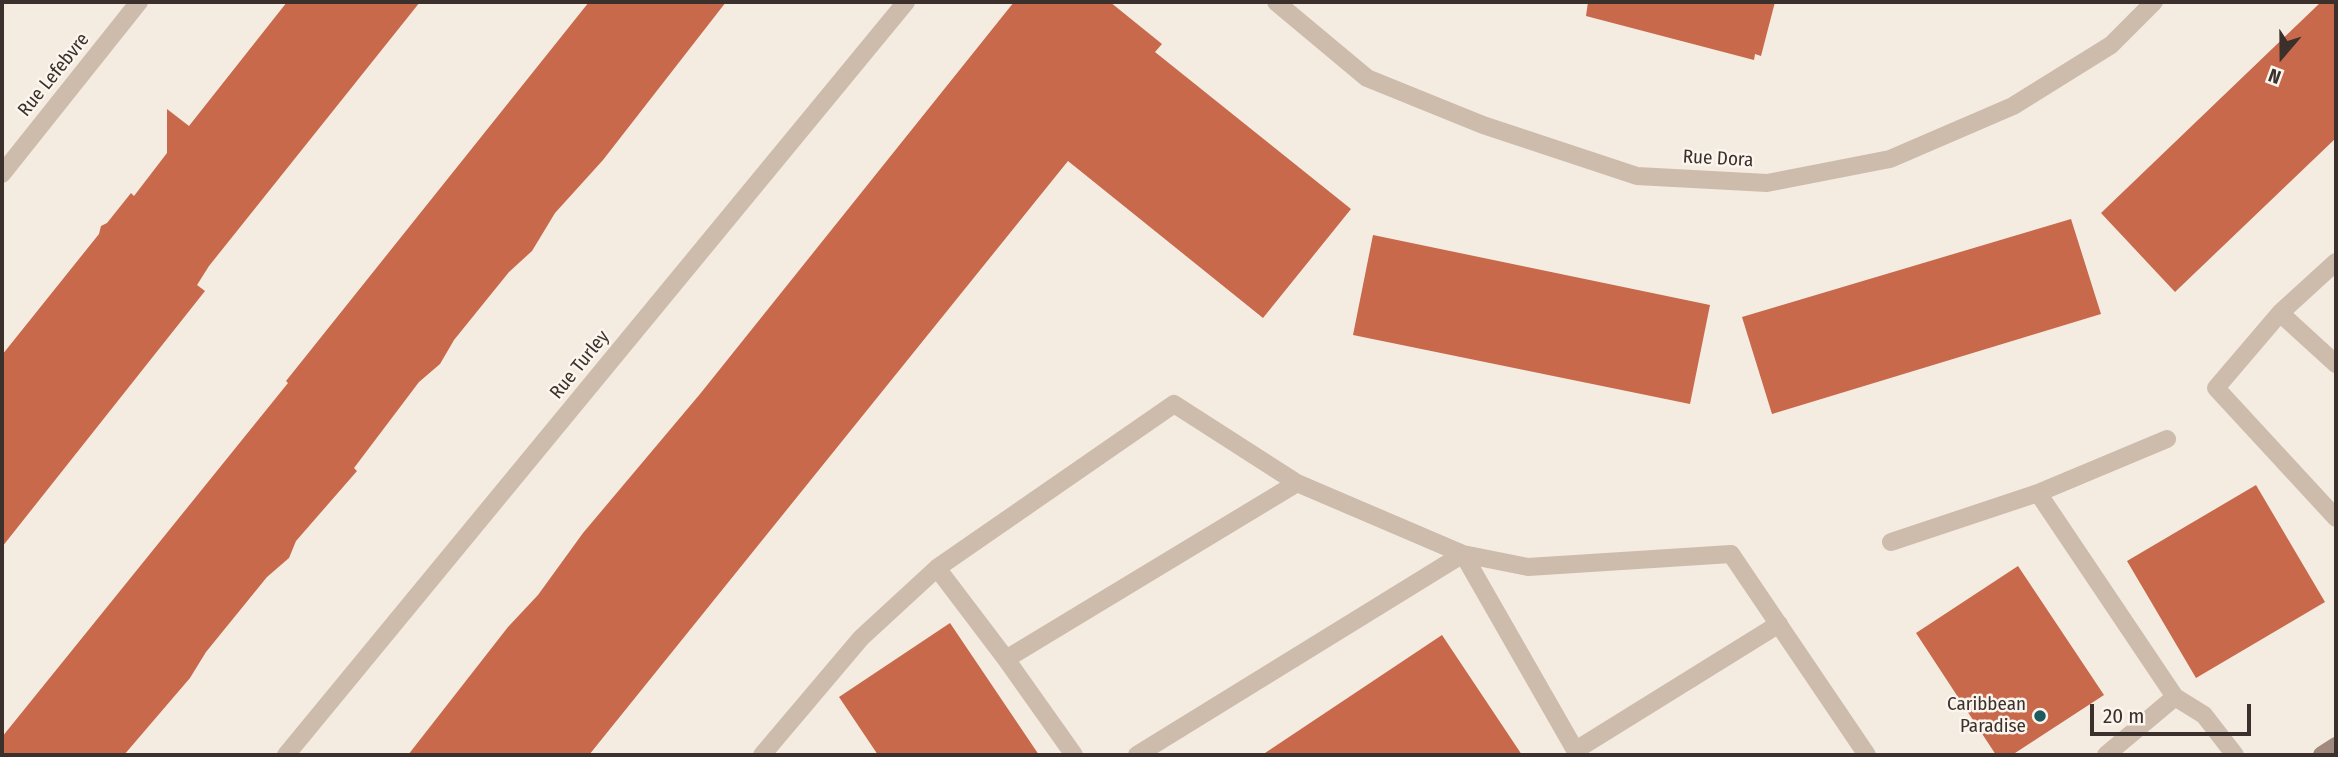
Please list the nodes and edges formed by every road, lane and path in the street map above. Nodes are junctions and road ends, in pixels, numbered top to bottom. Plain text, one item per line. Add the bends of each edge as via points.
1 (139, 2) edge
2 (906, 2) edge
3 (1276, 2) edge
4 (2154, 2) edge
5 (2, 174) edge
6 (2336, 262) edge
7 (2280, 313) junction
8 (2336, 364) edge
9 (2167, 439) dead end
10 (1297, 483) junction
11 (2038, 493) junction
12 (2336, 518) edge
13 (1891, 542) dead end
14 (1463, 554) junction
15 (937, 568) junction
16 (1779, 624) junction
17 (1006, 659) junction
18 (2175, 697) junction
19 (2336, 746) edge
20 (1577, 753) edge
21 (1860, 753) edge
22 (286, 755) edge
23 (762, 755) edge
24 (1074, 755) edge
25 (1137, 755) edge
26 (2106, 755) edge
27 (2235, 755) edge
28 (2322, 755) edge

1 - 5 street, Rue Lefebvre
2 - 22 street, Rue Turley
3 - 4 street, Rue Dora via 1367,78 1483,125 1637,176 1767,183 1890,159 2013,106 2111,45
6 - 7 street
7 - 8 street
7 - 12 street via 2216,388
9 - 11 street
10 - 14 street
10 - 15 street via 1174,404
10 - 17 street
11 - 13 street
11 - 18 street
14 - 16 street via 1528,566 1731,554
14 - 20 street
14 - 25 street
15 - 17 street
15 - 23 street via 861,638
16 - 20 street
16 - 21 street
17 - 24 street
18 - 26 street
18 - 27 street via 2204,715
19 - 28 main road

